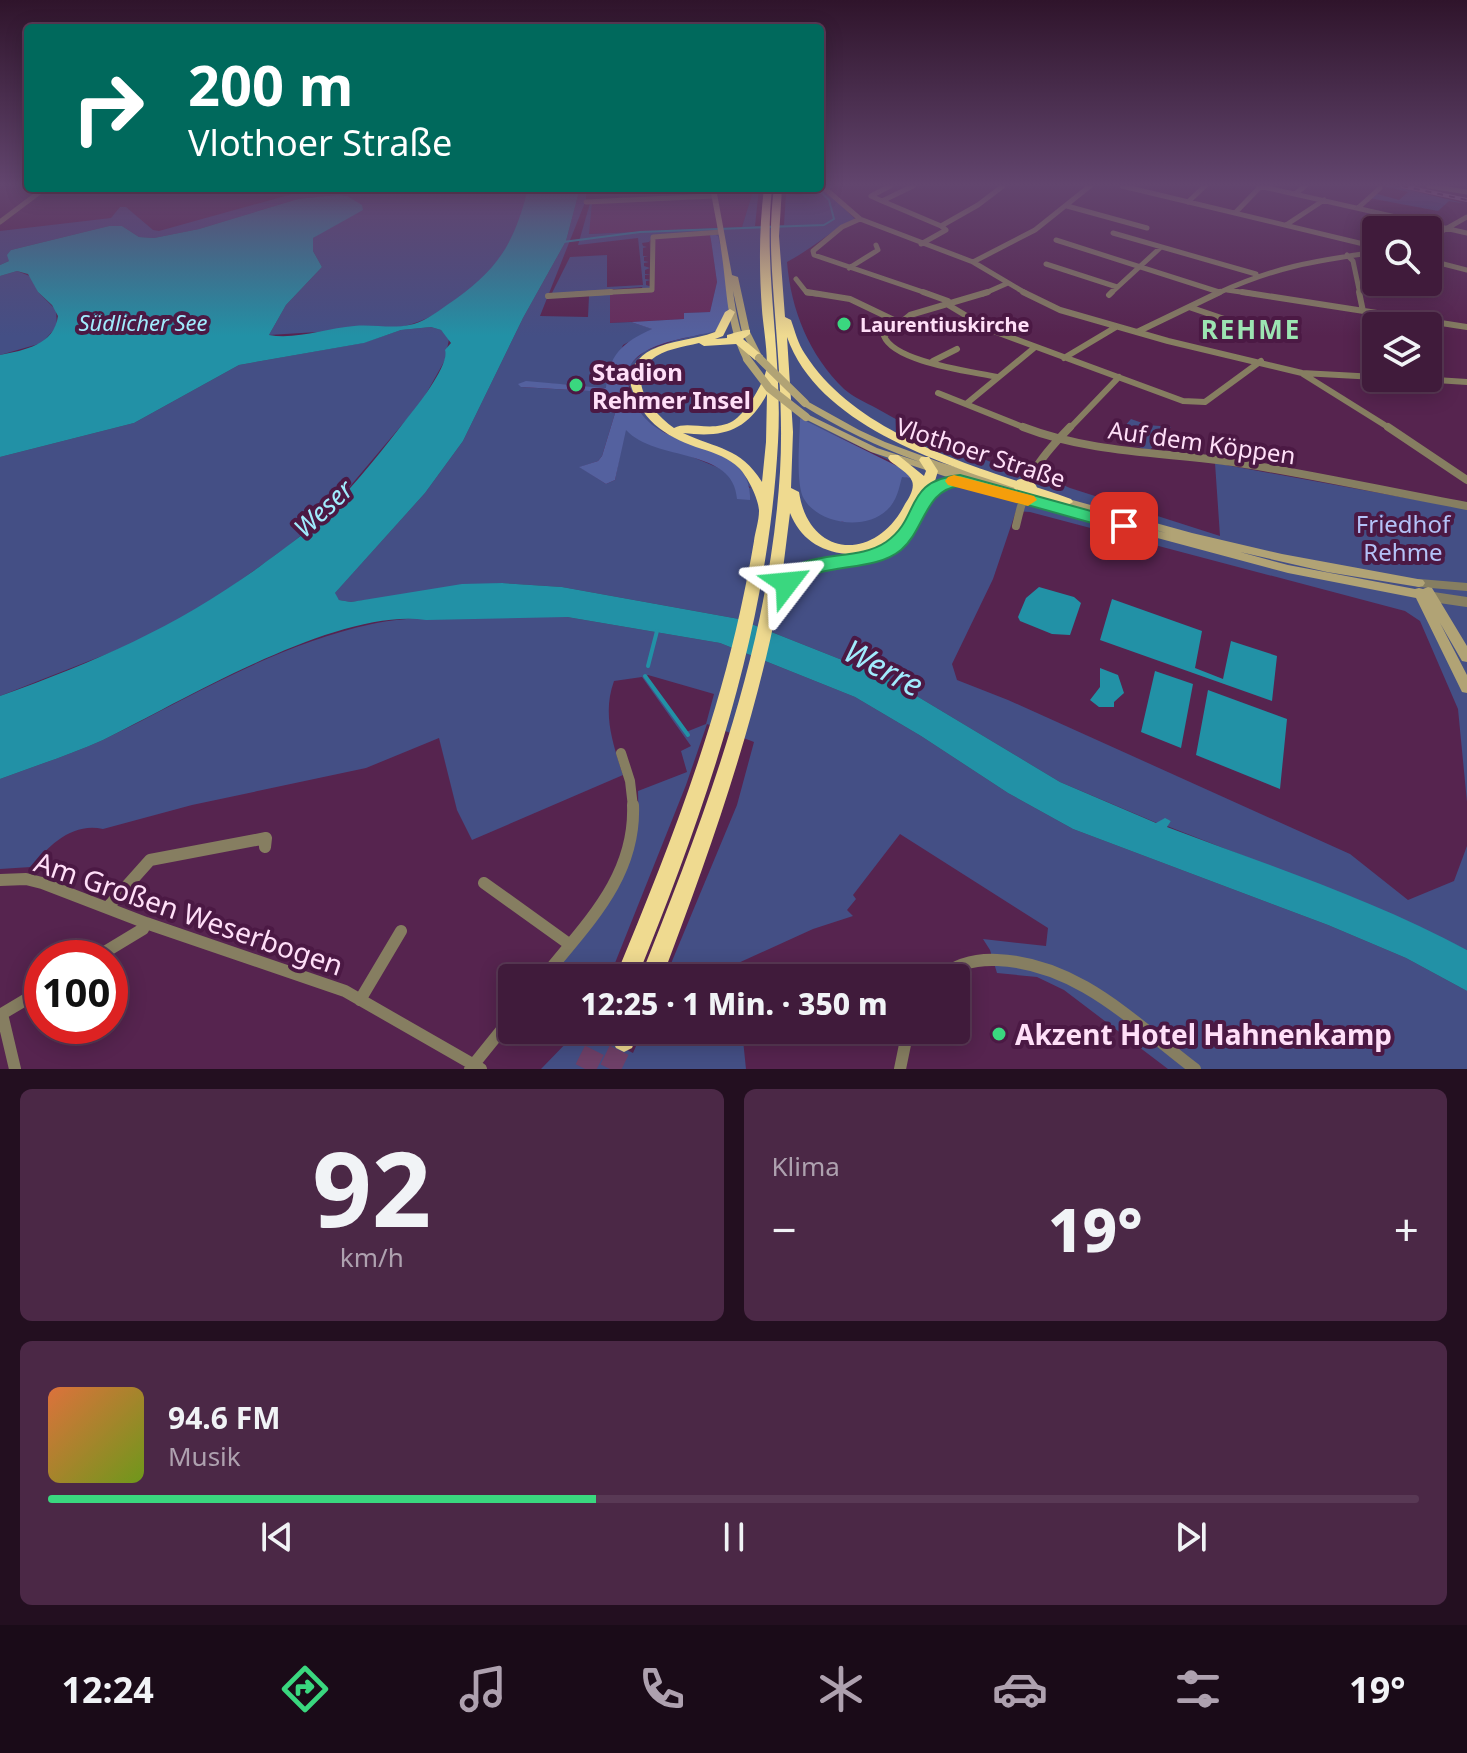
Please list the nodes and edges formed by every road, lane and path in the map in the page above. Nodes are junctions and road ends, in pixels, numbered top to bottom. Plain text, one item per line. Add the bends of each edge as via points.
1 (662, 236) edge
2 (722, 236) edge
3 (769, 236) edge
4 (770, 236) edge
5 (831, 236) edge
6 (901, 236) edge
7 (935, 236) edge
8 (1025, 236) edge
9 (1122, 236) edge
10 (1325, 236) edge
11 (1056, 240) dead end
12 (921, 244) junction
13 (876, 245) dead end
14 (1362, 246) edge
15 (1160, 248) junction
16 (725, 250) junction
17 (1362, 252) edge
18 (1347, 255) junction
19 (973, 262) junction
20 (1046, 264) dead end
21 (1442, 264) edge
22 (1143, 267) junction
23 (849, 268) junction
24 (1467, 270) edge
25 (1257, 275) junction
26 (796, 279) dead end
27 (1008, 283) junction
28 (1117, 287) junction
29 (778, 289) junction
30 (1222, 291) junction
31 (1109, 295) dead end
32 (548, 296) dead end
33 (947, 302) junction
34 (1189, 307) junction
35 (1363, 311) junction
36 (730, 312) junction
37 (975, 321) dead end
38 (898, 322) junction
39 (1239, 324) dead end
40 (1116, 327) junction
41 (1467, 327) edge
42 (988, 329) dead end
43 (1136, 333) junction
44 (742, 336) junction
45 (707, 341) junction
46 (1034, 348) junction
47 (957, 349) dead end
48 (759, 358) joint
49 (1064, 358) junction
50 (747, 359) junction
51 (1261, 361) junction
52 (932, 362) junction
53 (771, 369) junction
54 (1302, 373) junction
55 (1362, 376) edge
56 (997, 377) junction
57 (1119, 377) junction
58 (1442, 380) edge
59 (1467, 382) edge
60 (938, 393) dead end
61 (966, 404) junction
62 (663, 426) junction
63 (1057, 440) junction
64 (894, 458) junction
65 (929, 466) junction
66 (786, 473) junction
67 (960, 480) junction
68 (1467, 480) edge
69 (928, 491) junction
70 (1024, 492) junction
71 (1066, 502) joint
72 (1467, 506) edge
73 (766, 516) junction
74 (1016, 526) dead end
75 (1467, 587) edge
76 (1424, 592) junction
77 (1467, 602) edge
78 (770, 614) junction
79 (1467, 657) edge
80 (1467, 688) edge
81 (621, 753) dead end
82 (265, 847) dead end
83 (0, 880) edge
84 (484, 883) dead end
85 (108, 907) junction
86 (146, 923) junction
87 (401, 931) dead end
88 (125, 940) edge
89 (569, 944) junction
90 (554, 964) edge
91 (632, 964) edge
92 (656, 964) edge
93 (968, 964) edge
94 (360, 1000) junction
95 (24, 1001) edge
96 (1, 1015) edge
97 (498, 1036) edge
98 (905, 1044) edge
99 (475, 1067) edge
100 (15, 1069) edge
101 (900, 1069) edge
102 (1195, 1069) edge

1 - 32 street via 653,237 652,290
2 - 16 main road, Vlothoer Straße
3 - 53 highway
4 - 29 highway
5 - 23 street via 813,251
6 - 12 street
7 - 12 street
8 - 19 street
9 - 15 street
10 - 14 street
11 - 22 street
12 - 19 street
13 - 23 street via 878,250
15 - 22 street
15 - 25 street
16 - 36 main road, Vlothoer Straße
16 - 44 main road, Vlothoer Straße
17 - 18 street
18 - 25 street
18 - 35 street via 1353,261
19 - 27 street
20 - 28 street
21 - 24 street
22 - 28 street
22 - 30 street
23 - 33 street
25 - 30 street
26 - 38 street via 807,293 850,299
27 - 33 street
27 - 40 street via 1052,307
28 - 31 street
29 - 66 highway
29 - 70 highway via 787,325 806,364 849,406 927,452
30 - 34 street
30 - 35 street
33 - 37 street
33 - 38 street
34 - 39 street
34 - 43 street
35 - 41 street
36 - 44 main road, Vlothoer Straße
36 - 45 highway via 723,331
38 - 52 street via 885,334 888,346
40 - 43 street
40 - 49 street
42 - 46 street
43 - 51 street
44 - 45 highway
44 - 48 highway
44 - 50 main road, Vlothoer Straße
45 - 50 highway
45 - 62 highway via 651,355 639,364 638,391
46 - 49 street
46 - 56 street
47 - 52 street
48 - 65 main road, Vlothoer Straße, bridge via 805,403
49 - 57 street
50 - 64 main road, Vlothoer Straße, bridge via 769,388 806,417
51 - 54 street
51 - 57 street via 1203,403 1183,401
52 - 56 street
53 - 62 highway via 758,403 738,424 709,431
53 - 73 highway via 773,439
54 - 55 street
54 - 68 street
56 - 61 street
57 - 63 street
58 - 59 street
60 - 61 street, Auf dem Köppen
61 - 63 street, Auf dem Köppen
62 - 73 highway via 748,467
63 - 72 street, Auf dem Köppen via 1238,463
63 - 74 street via 1026,483
64 - 65 main road, Vlothoer Straße
64 - 66 highway via 918,477 920,486 894,532 866,548 847,550 811,536 792,510
65 - 67 main road, Vlothoer Straße
65 - 69 highway
65 - 70 main road, Vlothoer Straße
66 - 78 highway
67 - 69 highway
67 - 70 main road, Vlothoer Straße
69 - 78 highway via 911,526 893,546 873,556 804,570 787,583
70 - 71 highway
70 - 76 main road, Vlothoer Straße via 1288,569
71 - 76 main road, Vlothoer Straße
73 - 91 highway via 750,612 706,775
75 - 76 street
76 - 77 street
76 - 79 main road
76 - 80 main road
78 - 92 highway via 740,733
81 - 89 street via 631,773 627,857
82 - 85 street via 266,838 150,860
83 - 85 street, Am Großen Weserbogen via 26,879
84 - 89 street
85 - 86 street, Am Großen Weserbogen
86 - 88 street
86 - 94 street, Am Großen Weserbogen
87 - 94 street, Am Großen Weserbogen
89 - 90 street
93 - 102 street via 1005,959 1038,964 1098,994
94 - 99 street, Am Großen Weserbogen
95 - 96 street
96 - 100 street
97 - 99 street
98 - 101 street

